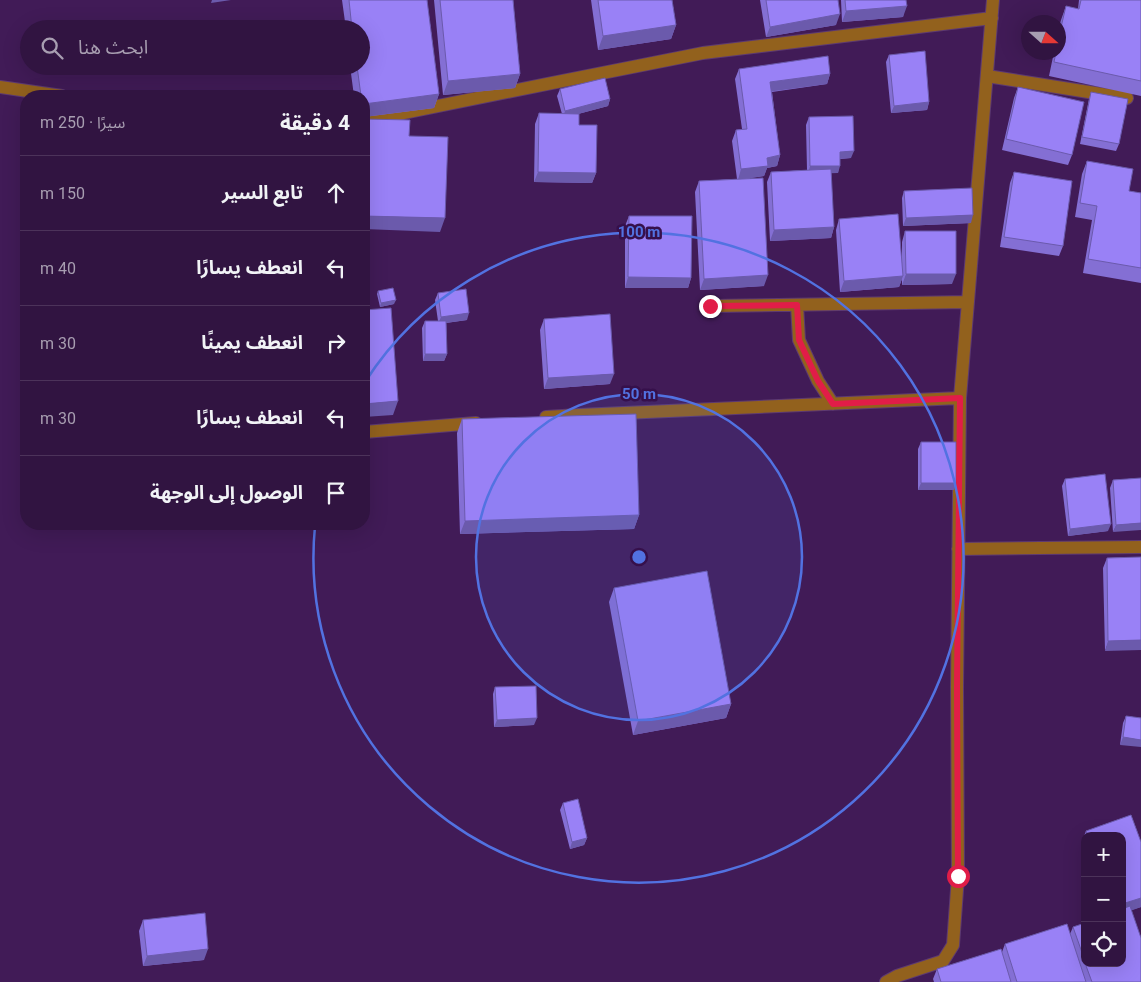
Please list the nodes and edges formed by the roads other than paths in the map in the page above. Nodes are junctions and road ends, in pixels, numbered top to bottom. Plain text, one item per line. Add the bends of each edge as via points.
1 (993, 0) edge
2 (992, 18) junction
3 (987, 76) junction
4 (0, 87) edge
5 (21, 90) edge
6 (1126, 98) edge
7 (370, 120) edge
8 (968, 302) junction
9 (797, 305) junction
10 (710, 306) dead end
11 (960, 398) junction
12 (833, 404) junction
13 (530, 418) edge
14 (491, 422) edge
15 (370, 432) edge
16 (1141, 548) edge
17 (958, 549) junction
18 (886, 982) edge

1 - 2 street
2 - 3 street
2 - 7 street via 703,54
3 - 6 street
3 - 8 street
4 - 5 street
8 - 9 street
8 - 11 street
9 - 10 street
9 - 12 street via 799,340
11 - 12 street
11 - 17 street
12 - 13 street
14 - 15 street
16 - 17 street
17 - 18 street via 958,876 953,945 943,961

